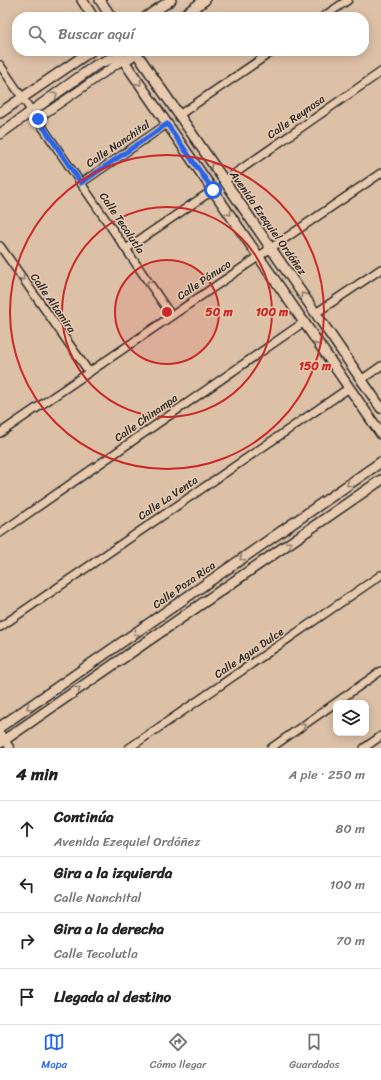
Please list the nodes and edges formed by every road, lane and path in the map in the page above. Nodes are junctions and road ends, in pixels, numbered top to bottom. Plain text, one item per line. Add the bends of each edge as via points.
1 (82, 0) edge
2 (100, 0) edge
3 (171, 0) edge
4 (205, 0) edge
5 (348, 0) edge
6 (90, 12) edge
7 (108, 12) edge
8 (153, 12) edge
9 (188, 12) edge
10 (330, 12) edge
11 (84, 56) edge
12 (120, 56) edge
13 (132, 56) edge
14 (138, 56) edge
15 (266, 56) edge
16 (123, 60) junction
17 (0, 65) edge
18 (381, 72) edge
19 (23, 97) junction
20 (0, 113) edge
21 (35, 115) junction
22 (179, 115) junction
23 (167, 124) junction
24 (0, 134) edge
25 (381, 173) edge
26 (224, 181) junction
27 (81, 183) junction
28 (213, 190) junction
29 (0, 246) edge
30 (271, 248) junction
31 (126, 249) junction
32 (259, 257) junction
33 (381, 269) edge
34 (316, 314) junction
35 (171, 315) junction
36 (304, 322) junction
37 (381, 366) edge
38 (89, 372) junction
39 (361, 380) junction
40 (349, 388) junction
41 (381, 408) edge
42 (0, 433) edge
43 (381, 434) edge
44 (381, 462) edge
45 (381, 480) edge
46 (0, 533) edge
47 (381, 575) edge
48 (214, 578) junction
49 (220, 591) junction
50 (189, 595) junction
51 (197, 607) junction
52 (0, 627) edge
53 (381, 671) edge
54 (0, 727) edge
55 (381, 736) edge
56 (2, 739) edge
57 (10, 748) edge
58 (129, 748) edge
59 (271, 748) edge
60 (364, 748) edge

1 - 6 street
2 - 7 street
3 - 8 street
4 - 9 street
5 - 10 street
11 - 19 street
12 - 16 street
13 - 16 street
14 - 22 street, Avenida Ezequiel Ordóñez
15 - 22 street
21 -> 16 street via 103,61
16 -> 23 street
17 - 19 street, Calle Tecolutla
18 - 26 street, Calle Reynosa
19 - 20 street
19 - 21 street, Calle Tecolutla
21 - 24 street
21 - 27 street, Calle Tecolutla
26 -> 22 street, Avenida Ezequiel Ordóñez
23 - 27 street, Calle Nanchital
23 - 28 street
25 - 30 street, Calle Pánuco
26 - 30 street, Avenida Ezequiel Ordóñez
27 - 31 street, Calle Tecolutla
28 - 31 street
28 -> 32 street
29 -> 38 street, Calle Altamira
30 - 32 street, Calle Pánuco
34 -> 30 street, Avenida Ezequiel Ordóñez
35 -> 31 street, Calle Tecolutla
32 - 35 street, Calle Pánuco
32 - 36 street
33 - 34 street
34 - 39 street, Avenida Ezequiel Ordóñez
35 - 38 street, Calle Pánuco
36 -> 40 street
36 - 46 street, Calle Chinampa
37 - 39 street
38 - 42 street, Calle Pánuco
39 - 41 street, Avenida Ezequiel Ordóñez
40 - 43 street
40 - 52 street, Calle La Venta
44 -> 48 street, Calle Poza Rica
49 -> 45 street
47 - 58 street, Calle Agua Dulce
48 - 49 street via 219,584
48 - 50 street, Calle Poza Rica
49 - 51 street
50 - 51 street via 191,602
50 -> 54 street, Calle Poza Rica
56 -> 51 street
59 -> 53 street
55 - 60 street
56 - 57 street

